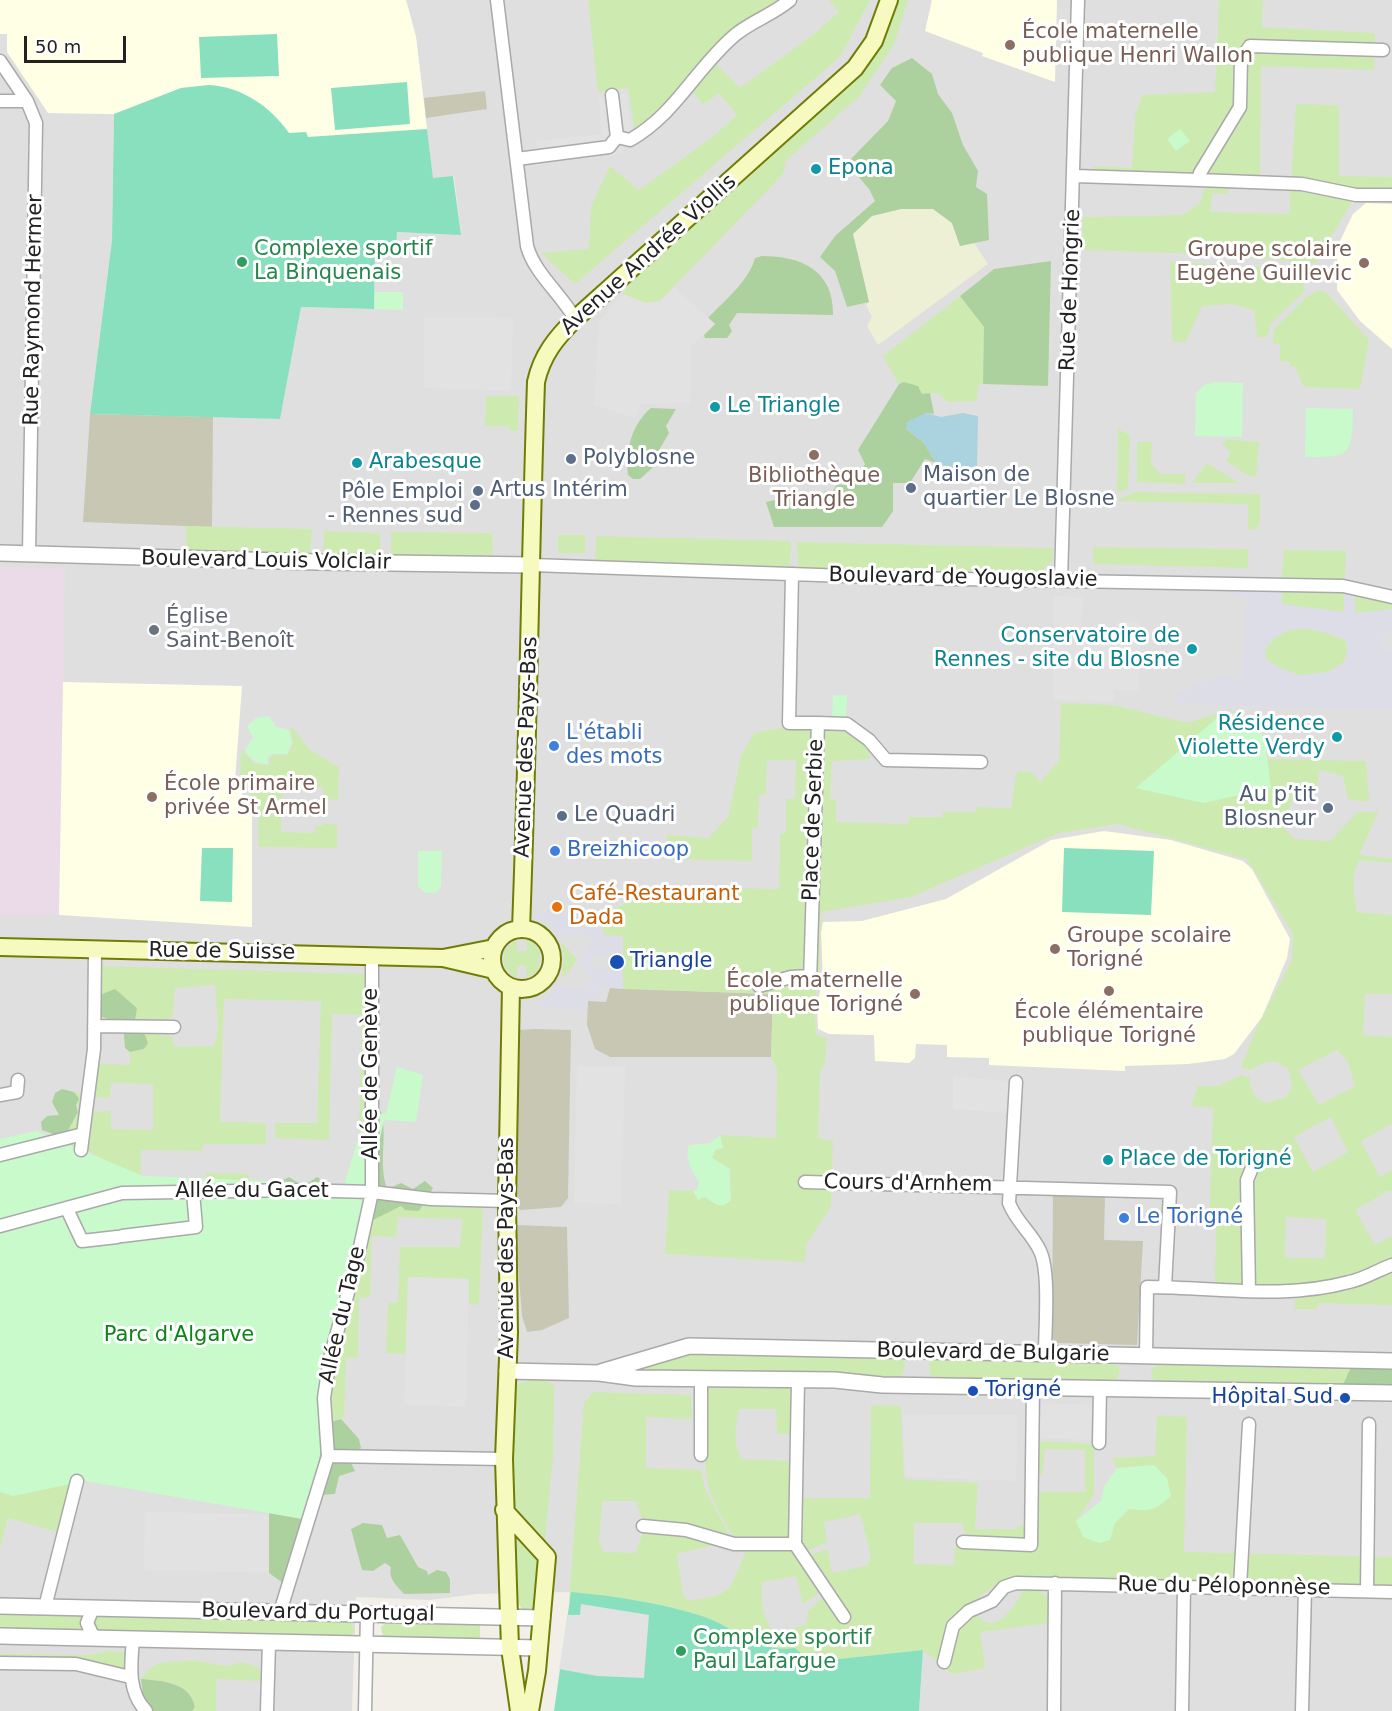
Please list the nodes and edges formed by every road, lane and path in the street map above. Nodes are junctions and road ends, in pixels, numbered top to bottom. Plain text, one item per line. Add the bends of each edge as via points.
1 (497, 0) edge
2 (790, 0) edge
3 (889, 0) edge
4 (1078, 0) edge
5 (1383, 50) dead end
6 (0, 61) edge
7 (612, 95) dead end
8 (0, 101) edge
9 (27, 101) junction
10 (617, 136) junction
11 (517, 159) junction
12 (1075, 176) junction
13 (1199, 180) junction
14 (1392, 195) edge
15 (575, 319) junction
16 (0, 553) edge
17 (29, 553) junction
18 (532, 565) junction
19 (792, 574) junction
20 (1061, 580) junction
21 (1392, 597) edge
22 (818, 723) junction
23 (981, 762) dead end
24 (521, 929) junction
25 (0, 947) edge
26 (494, 948) junction
27 (95, 949) junction
28 (372, 956) junction
29 (443, 958) junction
30 (494, 970) junction
31 (759, 986) dead end
32 (511, 987) junction
33 (94, 1026) junction
34 (174, 1027) dead end
35 (18, 1080) dead end
36 (1016, 1082) dead end
37 (0, 1095) edge
38 (83, 1134) junction
39 (81, 1150) dead end
40 (0, 1155) edge
41 (1254, 1164) dead end
42 (805, 1182) dead end
43 (1010, 1187) junction
44 (193, 1192) junction
45 (372, 1192) junction
46 (507, 1201) junction
47 (67, 1209) junction
48 (0, 1226) edge
49 (1392, 1265) edge
50 (1165, 1287) junction
51 (1249, 1292) junction
52 (1045, 1354) junction
53 (1146, 1356) junction
54 (1392, 1361) edge
55 (507, 1371) junction
56 (599, 1373) junction
57 (701, 1379) junction
58 (798, 1380) junction
59 (1033, 1387) junction
60 (1100, 1388) junction
61 (1392, 1392) edge
62 (1249, 1424) dead end
63 (1369, 1424) dead end
64 (1099, 1443) dead end
65 (701, 1455) dead end
66 (328, 1456) junction
67 (504, 1459) junction
68 (77, 1481) dead end
69 (504, 1510) junction
70 (643, 1526) dead end
71 (963, 1542) dead end
72 (795, 1544) junction
73 (1055, 1583) junction
74 (1184, 1586) junction
75 (1240, 1587) junction
76 (1305, 1589) junction
77 (1367, 1591) junction
78 (1392, 1592) edge
79 (0, 1606) edge
80 (45, 1607) junction
81 (93, 1608) junction
82 (280, 1612) junction
83 (366, 1614) junction
84 (844, 1617) dead end
85 (510, 1618) junction
86 (542, 1618) junction
87 (0, 1636) edge
88 (94, 1638) junction
89 (132, 1639) junction
90 (269, 1642) junction
91 (366, 1645) junction
92 (510, 1648) junction
93 (538, 1648) junction
94 (944, 1662) dead end
95 (0, 1663) edge
96 (130, 1677) junction
97 (146, 1711) edge
98 (267, 1711) edge
99 (365, 1711) edge
100 (519, 1711) edge
101 (530, 1711) edge
102 (1054, 1711) edge
103 (1182, 1711) edge
104 (1302, 1711) edge

1 - 11 street
2 - 10 street via 736,34 706,63 671,109 644,132 630,140
3 - 15 main road, Avenue Andrée Viollis via 874,42 855,68
4 - 12 street, Rue de Hongrie
5 - 13 street via 1250,46 1241,59 1240,107
6 - 9 street, Rue Raymond Hermer
7 - 10 street
8 - 9 street
9 - 17 street, Rue Raymond Hermer via 36,123 37,153
10 - 11 street via 609,147
11 - 15 street via 529,254
12 - 13 street
12 - 20 street, Rue de Hongrie
13 - 14 street via 1302,184 1356,195
15 - 18 main road, Avenue Andrée Viollis via 547,352 536,382
16 - 17 street, Boulevard Louis Volclair
17 - 18 street, Boulevard Louis Volclair
18 - 19 street, Boulevard de Yougoslavie
18 - 24 main road, Avenue des Pays-Bas
19 - 20 street, Boulevard de Yougoslavie
19 - 22 street, Place de Serbie via 789,723
20 - 21 street, Boulevard de Yougoslavie via 1343,586
22 - 23 street, Place de Serbie via 847,724 869,740 886,760
22 - 31 street, Place de Serbie via 810,979 791,977
24 - 26 main road via 510,930
24 - 32 main road via 546,940 551,966 535,986
25 - 27 main road, Rue de Suisse
26 - 29 main road, Rue de Suisse
26 - 30 main road
27 - 28 main road, Rue de Suisse
27 - 33 street
28 - 29 main road, Rue de Suisse
28 - 45 street, Allée de Genève
29 - 30 main road, Rue de Suisse
30 - 32 main road
32 - 46 main road, Avenue des Pays-Bas
33 - 34 street
33 - 38 street
35 - 37 street via 17,1092
36 - 43 street
38 - 39 street
38 - 40 street
41 - 51 street via 1247,1180
42 - 43 street, Cours d'Arnhem
43 - 50 street via 1170,1192
43 - 52 street via 1009,1203 1014,1216 1040,1249 1046,1265
44 - 45 street, Allée du Gacet
44 - 47 street, Allée du Gacet via 122,1193
44 - 47 street via 196,1227 82,1241
45 - 46 street, Allée du Gacet via 431,1199
45 - 66 street, Allée du Tage via 330,1358 324,1398
46 - 55 main road, Avenue des Pays-Bas
47 - 48 street, Allée du Gacet
49 - 51 street via 1350,1282
50 - 51 street
50 - 53 street via 1147,1287
52 - 53 street, Boulevard de Bulgarie
52 - 56 street, Boulevard de Bulgarie via 688,1346
53 - 54 street, Boulevard de Bulgarie
55 - 56 street, Boulevard de Bulgarie
55 - 67 main road, Avenue des Pays-Bas
56 - 57 street, Boulevard de Bulgarie
57 - 58 street, Boulevard de Bulgarie
57 - 65 street
58 - 59 street, Boulevard de Bulgarie
58 - 72 street
59 - 60 street, Boulevard de Bulgarie
59 - 71 street via 1031,1545
60 - 61 street, Boulevard de Bulgarie
60 - 64 street
62 - 75 street
63 - 77 street
66 - 67 street
66 - 82 street, Allée du Tage
67 - 69 main road, Avenue des Pays-Bas
68 - 80 street
69 - 85 main road, Avenue des Pays-Bas
69 - 86 main road via 547,1557
70 - 72 street via 686,1530 735,1544
72 - 84 street
73 - 74 street, Rue du Péloponnèse
73 - 94 street, Rue du Péloponnèse via 1016,1583 1004,1587 992,1601 969,1611 953,1626
73 - 102 street
74 - 75 street, Rue du Péloponnèse
74 - 103 street
75 - 76 street, Rue du Péloponnèse
76 - 77 street, Rue du Péloponnèse
76 - 104 street
77 - 78 street, Rue du Péloponnèse
79 - 80 street, Boulevard du Portugal
80 - 81 street, Boulevard du Portugal
81 - 82 street, Boulevard du Portugal
81 - 88 street via 87,1623
82 - 83 street, Boulevard du Portugal
83 - 85 street, Boulevard du Portugal
83 - 91 street
85 - 86 street, Boulevard du Portugal
85 - 92 main road, Avenue des Pays-Bas
86 - 93 main road
87 - 88 street, Boulevard du Portugal
88 - 89 street, Boulevard du Portugal
89 - 90 street, Boulevard du Portugal
89 - 96 street
90 - 91 street, Boulevard du Portugal
90 - 98 street
91 - 92 street, Boulevard du Portugal
91 - 99 street
92 - 93 street, Boulevard du Portugal
92 - 100 main road, Avenue des Pays-Bas
93 - 101 main road
95 - 96 street via 76,1664
96 - 97 street

